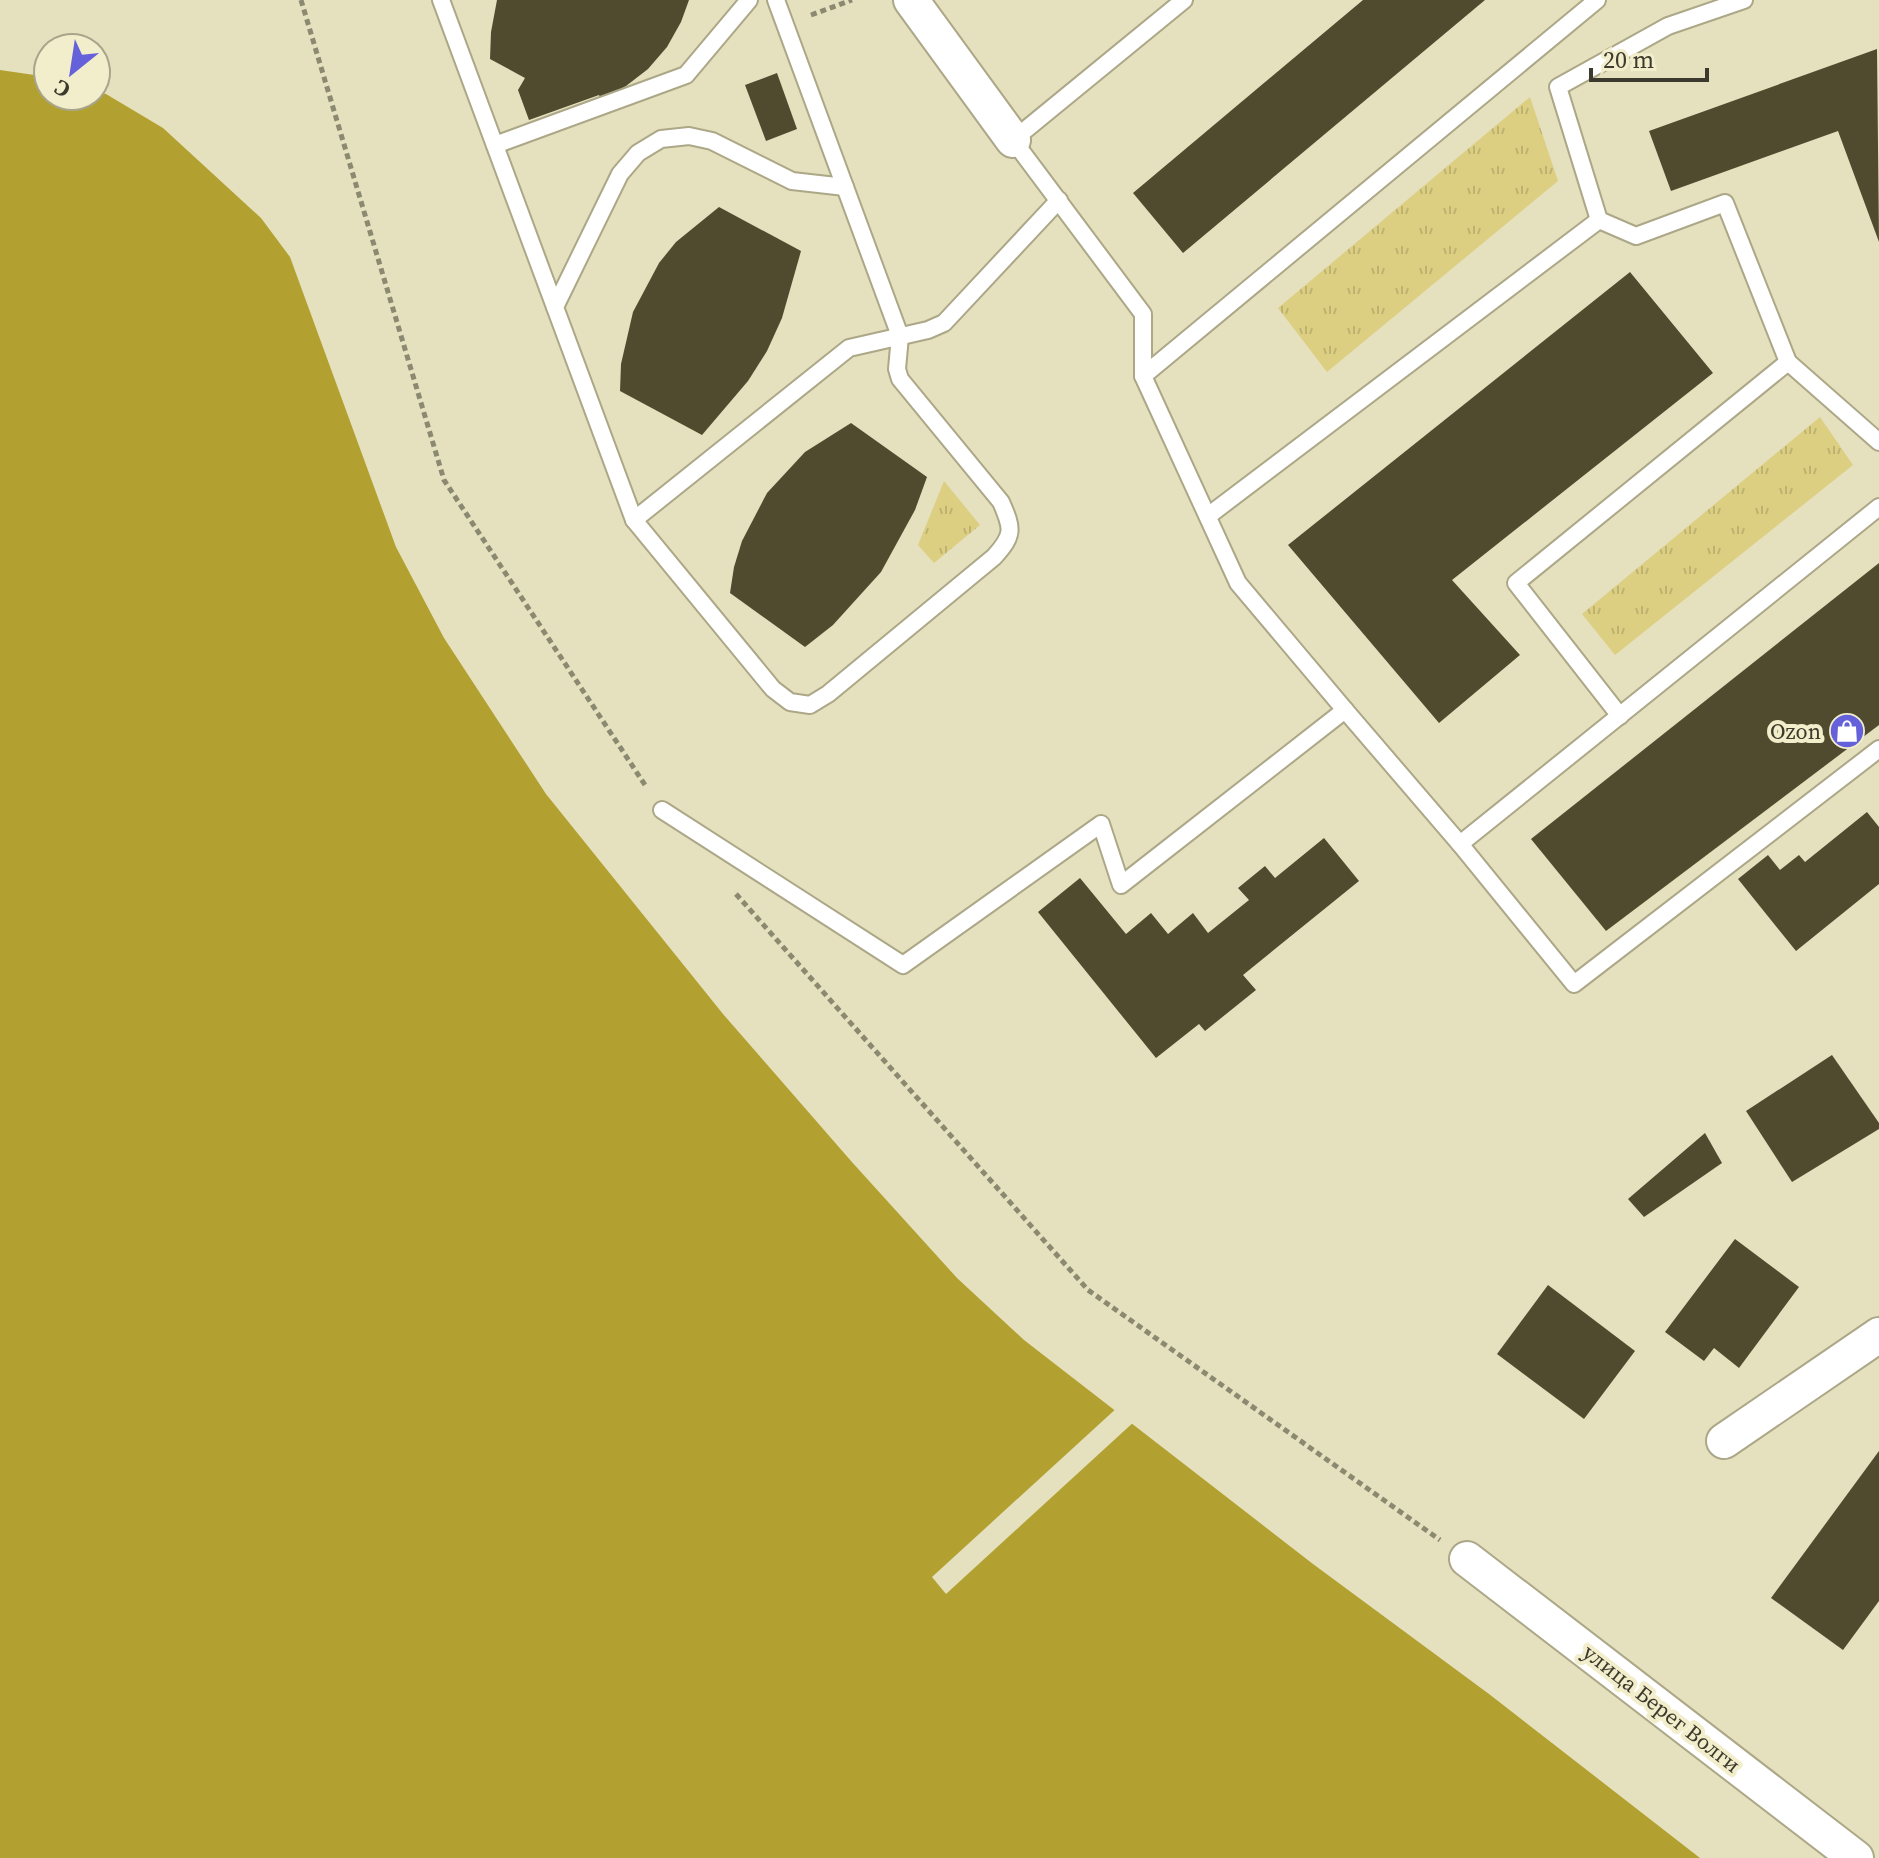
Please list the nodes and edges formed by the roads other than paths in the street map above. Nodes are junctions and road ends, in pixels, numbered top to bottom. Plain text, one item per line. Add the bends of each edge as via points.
1 (441, 0) edge
2 (749, 0) edge
3 (776, 0) edge
4 (911, 0) edge
5 (1184, 0) edge
6 (1597, 0) edge
7 (1744, 0) edge
8 (1703, 6) edge
9 (1162, 8) edge
10 (1013, 140) junction
11 (495, 145) junction
12 (845, 187) junction
13 (1059, 200) junction
14 (1599, 220) junction
15 (555, 307) junction
16 (900, 336) junction
17 (1788, 362) junction
18 (1143, 376) junction
19 (1879, 442) edge
20 (1879, 507) edge
21 (1208, 516) junction
22 (634, 520) junction
23 (1345, 710) junction
24 (1620, 716) junction
25 (1879, 749) edge
26 (662, 810) dead end
27 (1460, 844) junction
28 (1879, 1335) edge
29 (1724, 1441) dead end
30 (1467, 1559) dead end
31 (1856, 1858) edge

1 - 11 lane
2 - 11 lane via 686,75
3 - 12 lane
4 - 10 street
5 - 9 lane
6 - 18 lane
7 - 8 lane
8 - 14 lane via 1558,87
9 - 10 lane
10 - 13 lane
11 - 15 lane
12 - 15 lane via 792,181 712,141 689,136 661,139 638,153 620,174
12 - 16 lane
13 - 16 lane via 944,323
13 - 18 lane via 1143,314
14 - 17 lane via 1636,236 1725,203
14 - 21 lane
15 - 22 lane
16 - 22 lane via 849,348
16 - 22 lane via 900,379 1001,502 1012,525 1008,542 994,557 828,694 810,705 790,702 773,689
17 - 19 lane
17 - 24 lane via 1516,583
18 - 21 lane
20 - 24 lane
21 - 23 lane via 1238,583
23 - 26 lane via 1121,885 1101,824 903,965
23 - 27 lane
24 - 27 lane
25 - 27 lane via 1574,984
28 - 29 street
30 - 31 street, улица Берег Волги

